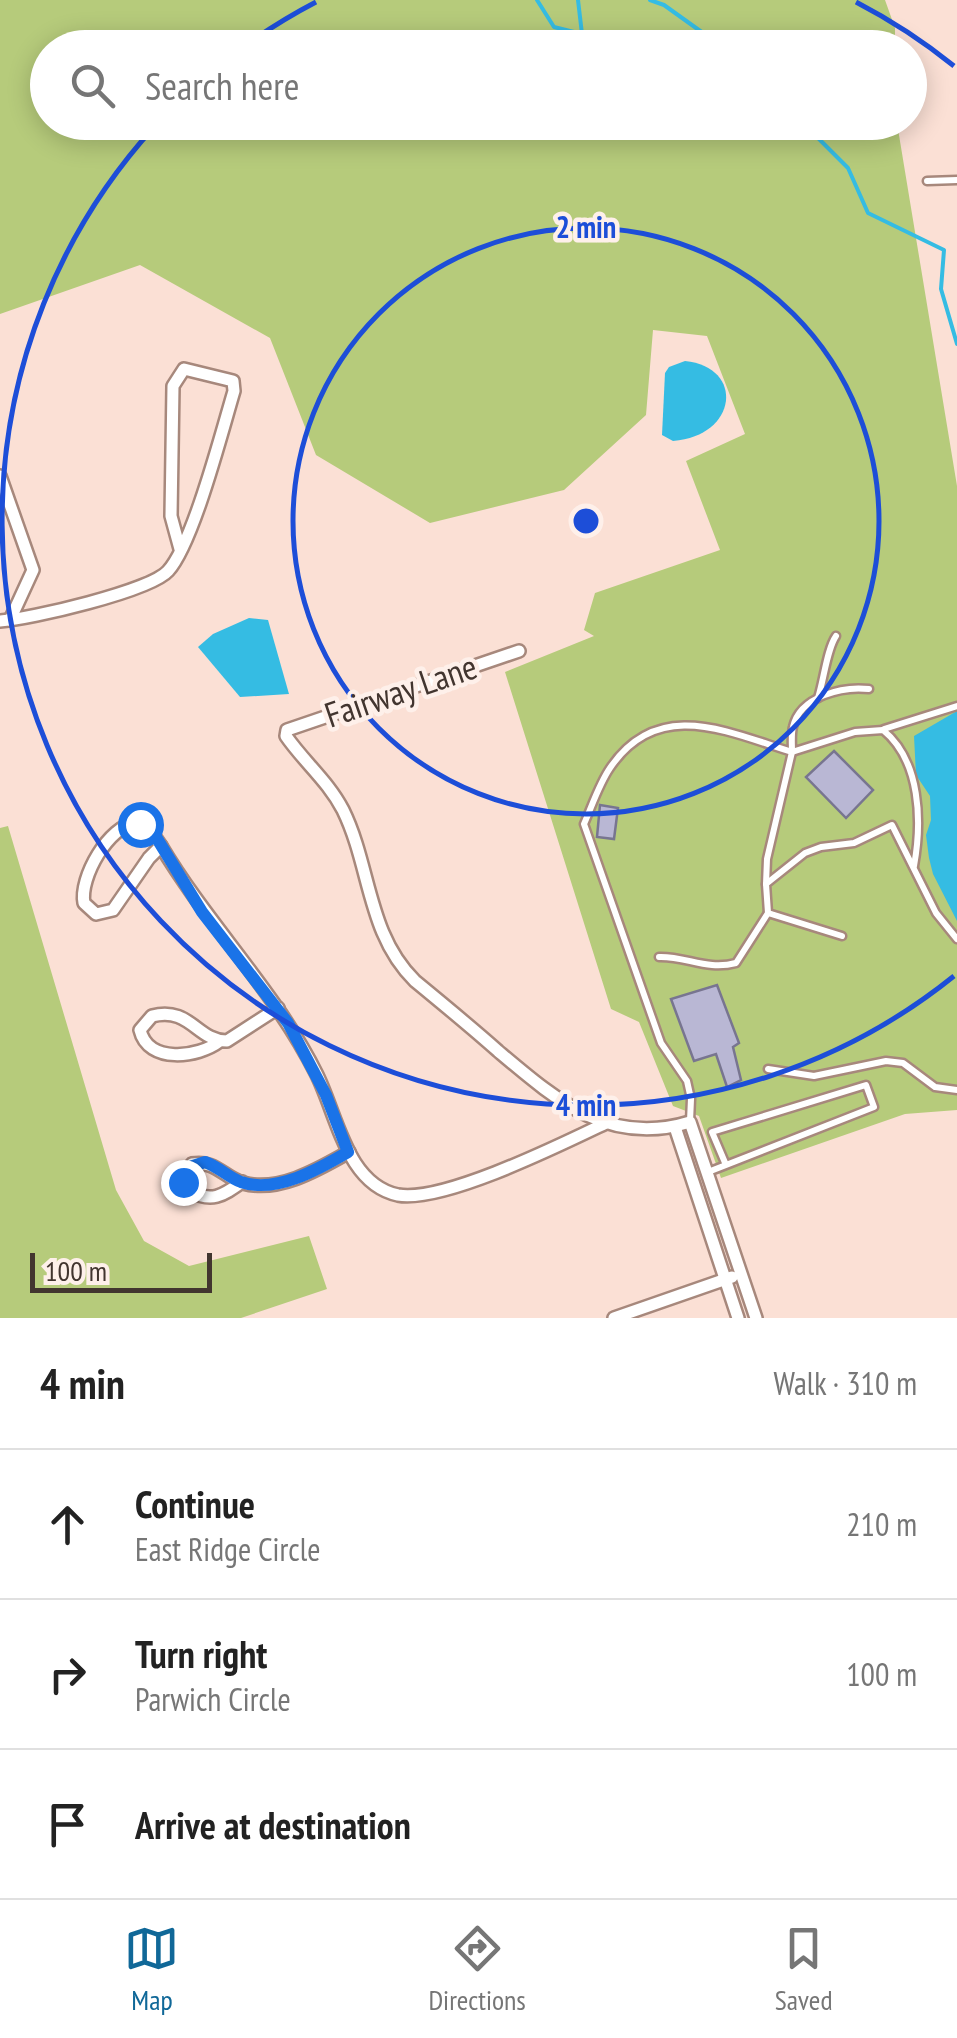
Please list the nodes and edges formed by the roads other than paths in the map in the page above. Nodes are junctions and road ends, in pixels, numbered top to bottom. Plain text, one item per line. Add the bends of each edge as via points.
1 (957, 180) edge
2 (927, 181) dead end
3 (0, 476) edge
4 (4, 501) edge
5 (180, 548) junction
6 (5, 620) edge
7 (836, 636) dead end
8 (519, 652) dead end
9 (869, 688) dead end
10 (818, 698) junction
11 (957, 706) edge
12 (883, 730) junction
13 (792, 752) junction
14 (161, 846) junction
15 (914, 868) junction
16 (766, 884) junction
17 (768, 914) junction
18 (842, 936) dead end
19 (957, 939) edge
20 (659, 957) dead end
21 (278, 1008) junction
22 (220, 1042) junction
23 (768, 1069) dead end
24 (957, 1090) edge
25 (690, 1122) junction
26 (606, 1123) junction
27 (675, 1127) junction
28 (348, 1152) junction
29 (726, 1165) junction
30 (707, 1172) junction
31 (242, 1182) junction
32 (717, 1201) junction
33 (701, 1206) junction
34 (742, 1274) junction
35 (725, 1280) junction
36 (614, 1318) edge
37 (738, 1318) edge
38 (756, 1318) edge

1 - 2 lane
3 - 4 street
4 - 6 street via 33,570
5 - 5 street via 235,385 184,370 173,386 171,516
5 - 6 street via 172,567 148,584
7 - 10 lane
8 - 26 street, Fairway Lane via 286,734 342,808 381,932 405,971 556,1099
9 - 10 lane
10 - 13 lane via 798,715
11 - 12 lane
12 - 13 lane
12 - 15 lane via 894,738 918,799
13 - 16 lane
13 - 25 lane via 700,724 645,735 610,768 584,824 660,1043 686,1081
14 - 14 street via 140,824 112,834 82,890 89,911 114,910
14 - 21 street via 202,912
15 - 16 lane via 892,825 854,843 806,853
15 - 19 lane
16 - 17 lane
17 - 18 lane
17 - 20 lane via 736,963 696,966 679,956
21 - 22 street
21 - 28 street via 316,1072
22 - 22 street via 166,1054 149,1046 140,1030 152,1016 170,1014
23 - 24 lane via 814,1076 904,1062 935,1087
25 - 27 street
25 - 30 street
26 - 27 street
26 - 28 street via 515,1165 415,1196 373,1184
27 - 33 street
28 - 31 street via 292,1179
29 - 29 lane via 874,1107 866,1084 712,1132
29 - 30 lane
30 - 32 street
31 - 31 street via 209,1198 189,1190 182,1178 192,1164 205,1162
32 - 33 street
32 - 34 street
33 - 35 street
34 - 35 street
34 - 38 street
35 - 36 street
35 - 37 street

